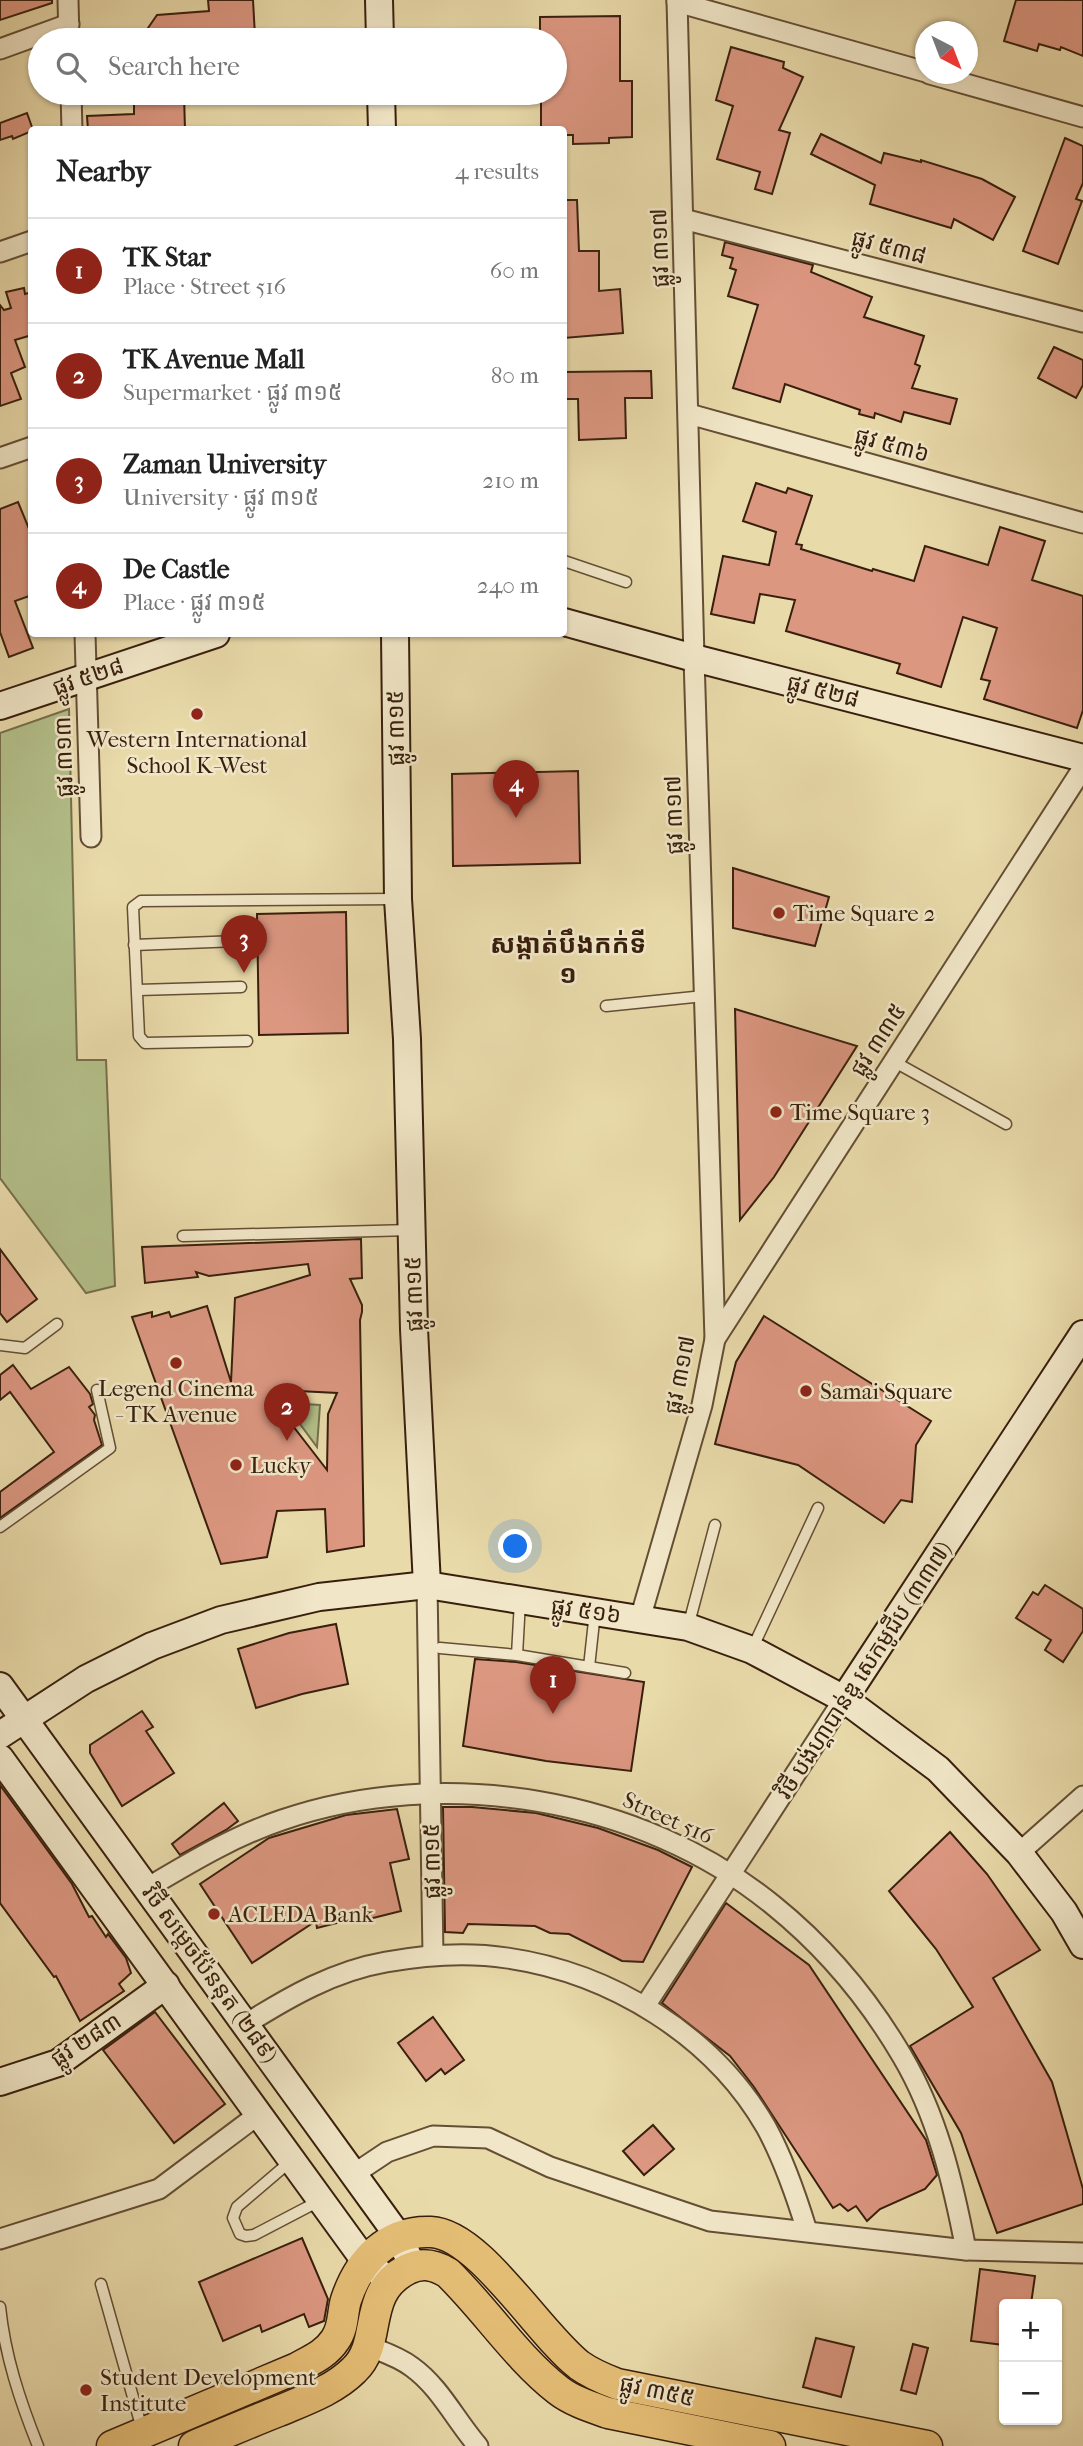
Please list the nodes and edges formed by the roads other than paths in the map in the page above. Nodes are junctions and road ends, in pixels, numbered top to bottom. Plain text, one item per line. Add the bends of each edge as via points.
1 (68, 0) edge
2 (379, 0) edge
3 (677, 1) edge
4 (69, 28) edge
5 (380, 28) edge
6 (28, 42) edge
7 (0, 49) edge
8 (915, 69) edge
9 (967, 84) edge
10 (71, 105) edge
11 (381, 105) edge
12 (1083, 117) edge
13 (72, 126) edge
14 (382, 126) edge
15 (683, 219) junction
16 (28, 242) edge
17 (0, 252) edge
18 (1083, 322) edge
19 (689, 414) junction
20 (28, 448) edge
21 (0, 458) edge
22 (1083, 523) edge
23 (567, 562) edge
24 (626, 582) dead end
25 (567, 623) edge
26 (85, 637) edge
27 (207, 637) edge
28 (395, 637) edge
29 (694, 658) junction
30 (87, 677) junction
31 (0, 706) edge
32 (1083, 758) edge
33 (1083, 768) edge
34 (91, 837) dead end
35 (398, 899) junction
36 (238, 941) dead end
37 (134, 945) junction
38 (241, 987) dead end
39 (138, 990) junction
40 (704, 996) junction
41 (606, 1006) dead end
42 (247, 1041) dead end
43 (893, 1061) junction
44 (1006, 1125) dead end
45 (412, 1230) junction
46 (183, 1236) dead end
47 (57, 1324) dead end
48 (1083, 1334) edge
49 (715, 1339) junction
50 (0, 1345) edge
51 (97, 1390) dead end
52 (817, 1508) dead end
53 (715, 1525) dead end
54 (0, 1527) edge
55 (427, 1585) junction
56 (520, 1601) junction
57 (595, 1612) junction
58 (640, 1619) junction
59 (688, 1627) junction
60 (440, 1648) dead end
61 (752, 1650) junction
62 (517, 1655) junction
63 (589, 1667) junction
64 (625, 1672) dead end
65 (0, 1685) edge
66 (844, 1699) junction
67 (24, 1718) junction
68 (0, 1735) edge
69 (0, 1758) edge
70 (430, 1793) junction
71 (1083, 1796) edge
72 (1019, 1853) junction
73 (730, 1875) junction
74 (147, 1888) junction
75 (1083, 1945) edge
76 (433, 1955) junction
77 (166, 1985) junction
78 (645, 2006) junction
79 (246, 2024) junction
80 (0, 2082) edge
81 (259, 2114) junction
82 (292, 2160) junction
83 (354, 2174) junction
84 (321, 2200) junction
85 (807, 2231) junction
86 (399, 2237) junction
87 (0, 2239) edge
88 (966, 2250) junction
89 (1083, 2253) edge
90 (365, 2261) junction
91 (401, 2275) junction
92 (101, 2284) dead end
93 (0, 2307) edge
94 (368, 2346) junction
95 (143, 2433) junction
96 (885, 2442) edge
97 (38, 2446) edge
98 (112, 2446) edge
99 (194, 2446) edge
100 (478, 2446) edge
101 (770, 2446) edge
102 (927, 2446) edge

1 - 4 street
2 - 5 street
3 - 8 street
3 - 15 street, ផ្លូវ ៣១៧
6 - 7 street
9 - 12 street
10 - 13 street
11 - 14 street
15 - 18 street, ផ្លូវ ៥៣៨
15 - 19 street, ផ្លូវ ៣១៧
16 - 17 street
19 - 22 street, ផ្លូវ ៥៣៦
19 - 29 street, ផ្លូវ ៣១៧
20 - 21 street
23 - 24 lane
25 - 29 street, ផ្លូវ ៥២៨
26 - 30 street, ផ្លូវ ៣១៣
27 - 30 street, ផ្លូវ ៥២៨
28 - 35 street, ផ្លូវ ៣១៥
29 - 32 street, ផ្លូវ ៥២៨
29 - 40 street, ផ្លូវ ៣១៧
30 - 31 street, ផ្លូវ ៥២៨
30 - 34 street, ផ្លូវ ៣១៣
33 - 43 street, ផ្លូវ ៣៣៥
35 - 37 lane via 141,901 133,907
35 - 45 street, ផ្លូវ ៣១៥
36 - 37 lane
37 - 39 lane
38 - 39 lane
39 - 42 lane via 139,1035 145,1043
40 - 41 lane
40 - 49 street, ផ្លូវ ៣១៧
43 - 44 lane
43 - 49 street, ផ្លូវ ៣៣៥
45 - 46 lane
45 - 55 street, ផ្លូវ ៣១៥
47 - 50 lane via 25,1348
48 - 66 street, វិថី បង់ហ្គាបាន់ឌូ សេកមូជីប (៣៣៧)
49 - 58 street, ផ្លូវ ៣១៧ via 702,1405
51 - 54 lane via 110,1448
52 - 61 lane
53 - 59 lane
55 - 56 street, ផ្លូវ ៥១៦
55 - 67 street, ផ្លូវ ៥១៦ via 318,1597 221,1620 152,1646 86,1679
55 - 70 street, ផ្លូវ ៣១៥
56 - 57 street, ផ្លូវ ៥១៦
56 - 62 lane
57 - 58 street, ផ្លូវ ៥១៦
57 - 63 lane
58 - 59 street, ផ្លូវ ៥១៦
59 - 61 street, ផ្លូវ ៥១៦
60 - 62 lane
61 - 66 street, ផ្លូវ ៥១៦
62 - 63 lane
63 - 64 lane
65 - 67 street, វិថី សម្តេចប៉ែននុត (២៨៩)
66 - 72 street, ផ្លូវ ៥១៦ via 938,1769
66 - 73 street, វិថី បង់ហ្គាបាន់ឌូ សេកមូជីប (៣៣៧)
67 - 68 street, ផ្លូវ ៥១៦
67 - 74 street, វិថី សម្តេចប៉ែននុត (២៨៩)
69 - 77 street, វិថី សម្តេចប៉ែននុត (២៨៩)
70 - 73 street, Street 516 via 509,1796 587,1811 661,1837
70 - 74 street, Street 516 via 355,1801 282,1820 212,1849
70 - 76 street, ផ្លូវ ៣១៥
71 - 72 street
72 - 75 street, ផ្លូវ ៥១៦
73 - 78 street, វិថី បង់ហ្គាបាន់ឌូ សេកមូជីប (៣៣៧)
73 - 88 street, Street 516 via 772,1904 822,1950 866,2001 903,2058 932,2119 949,2170
74 - 79 street, វិថី សម្តេចប៉ែននុត (២៨៩)
76 - 78 street via 507,1957 579,1975
76 - 79 street via 383,1962 335,1976
77 - 80 street, ផ្លូវ ២៨៣ via 58,2063
77 - 81 street, វិថី សម្តេចប៉ែននុត (២៨៩)
78 - 85 street via 691,2039 732,2080 765,2126 790,2176
79 - 83 street, វិថី សម្តេចប៉ែននុត (២៨៩)
81 - 82 street, វិថី សម្តេចប៉ែននុត (២៨៩)
81 - 87 street via 159,2189
82 - 84 street, វិថី សម្តេចប៉ែននុត (២៨៩)
82 - 84 lane via 237,2207 233,2218 240,2234 254,2235
83 - 85 street via 387,2152 433,2136 488,2138 550,2167 710,2221
83 - 86 street, វិថី សម្តេចប៉ែននុត (២៨៩)
84 - 90 street, វិថី សម្តេចប៉ែននុត (២៨៩)
85 - 88 street
86 - 90 main road
86 - 91 street, វិថី សម្តេចប៉ែននុត (២៨៩)
86 - 96 main road, ផ្លូវ ៣៥៥ via 432,2232 467,2247 556,2344 580,2366 609,2381
88 - 89 street
90 - 91 street, វិថី សម្តេចប៉ែននុត (២៨៩)
90 - 95 main road via 345,2302 340,2333 321,2356
91 - 94 main road via 377,2304
91 - 101 main road, ផ្លូវ ៣៥៥ via 432,2266 448,2273 531,2365 559,2391 586,2406
92 - 95 lane
93 - 97 lane via 19,2397
94 - 99 main road via 357,2368 340,2381
94 - 100 street via 414,2368
95 - 98 main road
96 - 102 main road, ផ្លូវ ៣៥៥

